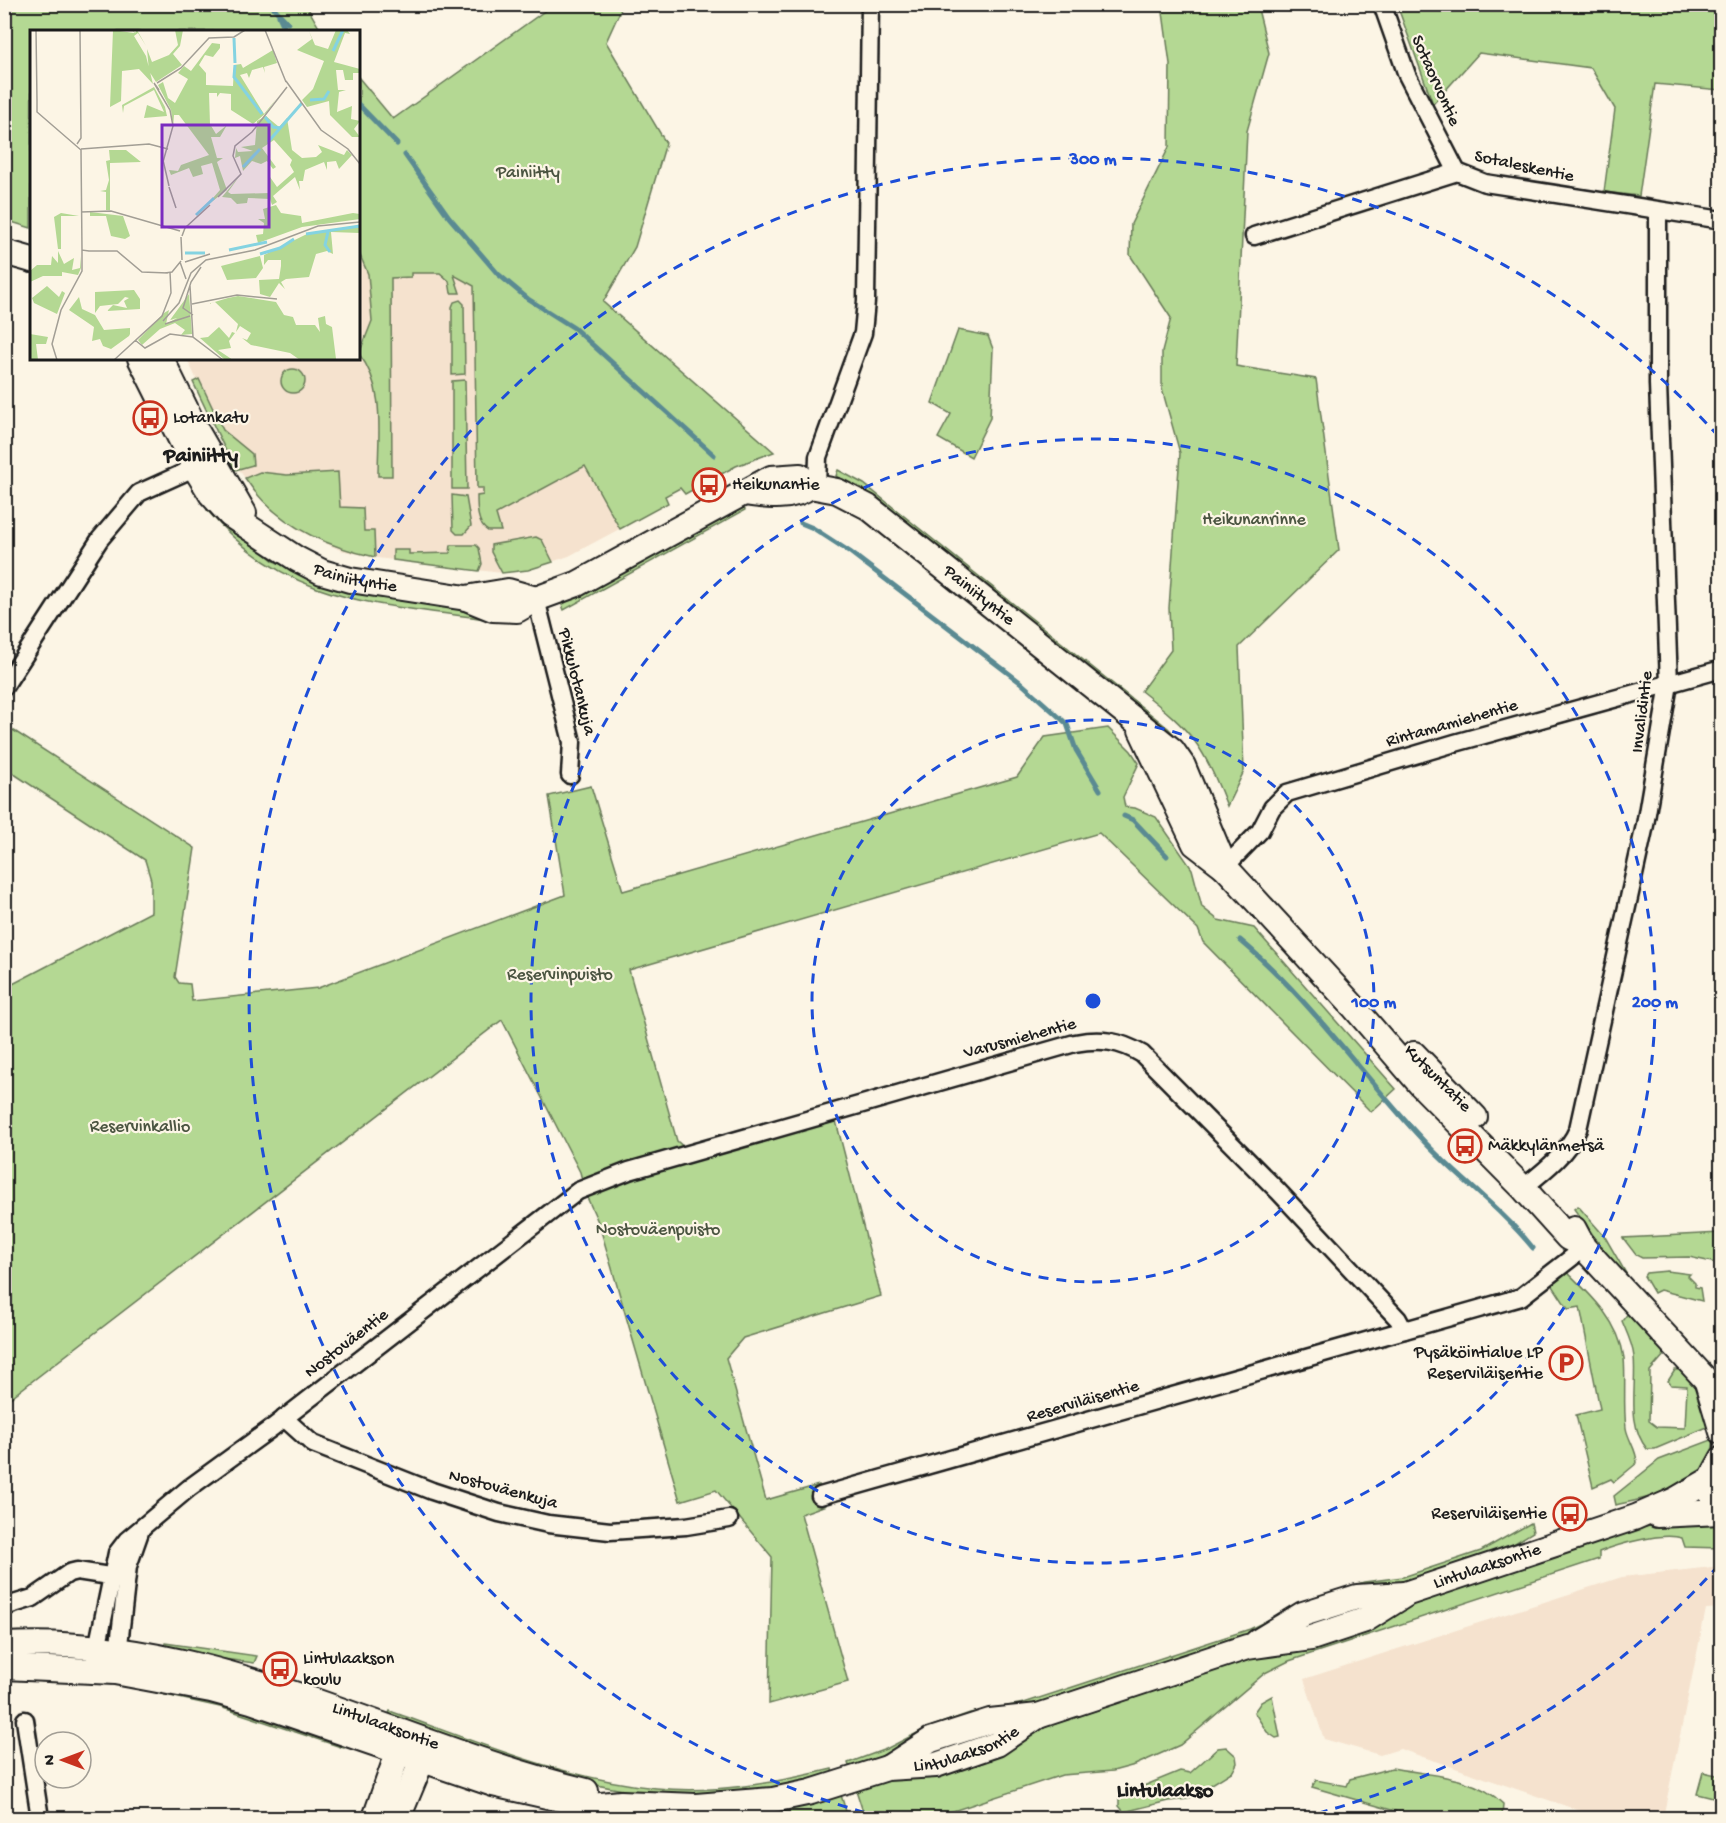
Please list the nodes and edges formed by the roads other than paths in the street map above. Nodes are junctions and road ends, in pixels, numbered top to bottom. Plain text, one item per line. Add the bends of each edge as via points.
1 (870, 4) edge
2 (1382, 4) edge
3 (1457, 172) junction
4 (1658, 211) junction
5 (1722, 220) edge
6 (1254, 236) dead end
7 (4, 252) edge
8 (30, 259) edge
9 (141, 360) edge
10 (162, 360) edge
11 (203, 464) junction
12 (814, 486) junction
13 (536, 599) junction
14 (1722, 669) edge
15 (1669, 684) junction
16 (4, 687) edge
17 (570, 775) dead end
18 (1225, 867) junction
19 (1528, 1185) junction
20 (578, 1191) joint
21 (1582, 1245) junction
22 (1404, 1330) junction
23 (1714, 1390) edge
24 (284, 1418) junction
25 (1722, 1432) edge
26 (1716, 1469) edge
27 (820, 1496) dead end
28 (1721, 1513) edge
29 (1636, 1517) junction
30 (729, 1519) dead end
31 (119, 1578) junction
32 (4, 1607) edge
33 (4, 1645) edge
34 (106, 1659) junction
35 (4, 1667) edge
36 (26, 1720) dead end
37 (402, 1742) junction
38 (426, 1751) junction
39 (40, 1818) edge
40 (375, 1818) edge
41 (398, 1818) edge

1 - 12 street via 863,333 818,457
2 - 3 street, Sotaorvontie via 1407,75
3 - 4 street, Sotaleskentie via 1485,183
3 - 6 street, Sotaleskentie
4 - 5 street, Sotaleskentie
4 - 15 street, Invalidintie via 1658,384
7 - 8 street
9 - 11 street, Painiityntie
10 - 11 street, Painiityntie
11 - 13 street, Painiityntie via 256,530 322,572 466,598 508,611
11 - 16 street via 139,493 100,539
12 - 13 street, Painiityntie via 800,476 771,478 577,584
12 - 18 street, Painiityntie via 837,491 868,507 1138,725 1195,844
13 - 17 street, Pikkulotankuja via 572,742
14 - 15 street, Rintamamiehentie
15 - 18 street, Rintamamiehentie via 1287,793 1272,808 1260,831
15 - 19 street, Invalidintie via 1645,825 1578,1129 1551,1165
18 - 19 street, Kutsuntatie via 1353,1006 1412,1052
19 - 21 street, Kutsuntatie via 1577,1232
20 - 22 street, Varusmiehentie via 629,1171 1019,1058 1075,1043 1105,1040 1142,1054 1339,1254
20 - 24 street, Nostoväentie
21 - 22 street, Reserviläisentie via 1521,1297
21 - 23 street, Kutsuntatie
22 - 27 street, Reserviläisentie
23 - 25 street, Kutsuntatie
24 - 30 street, Nostoväenkuja via 313,1444 499,1513 548,1524 610,1531
24 - 31 street, Nostoväentie via 189,1488 127,1540 117,1553
26 - 28 street via 1712,1496
26 - 29 street, Lintulaaksontie via 1675,1500
28 - 29 street, Lintulaaksontie
29 - 38 street, Lintulaaksontie via 1408,1593 1365,1620 1311,1638 1247,1647 1038,1716 997,1744 936,1765 887,1768 773,1800 696,1806 592,1806 531,1794
31 - 32 street via 69,1573 33,1598
31 - 34 street, Nostoväentie
33 - 34 street, Lintulaaksontie
34 - 35 street, Lintulaaksontie
34 - 37 street, Lintulaaksontie via 248,1677
36 - 39 street
37 - 38 street, Lintulaaksontie
37 - 40 street
38 - 41 street

